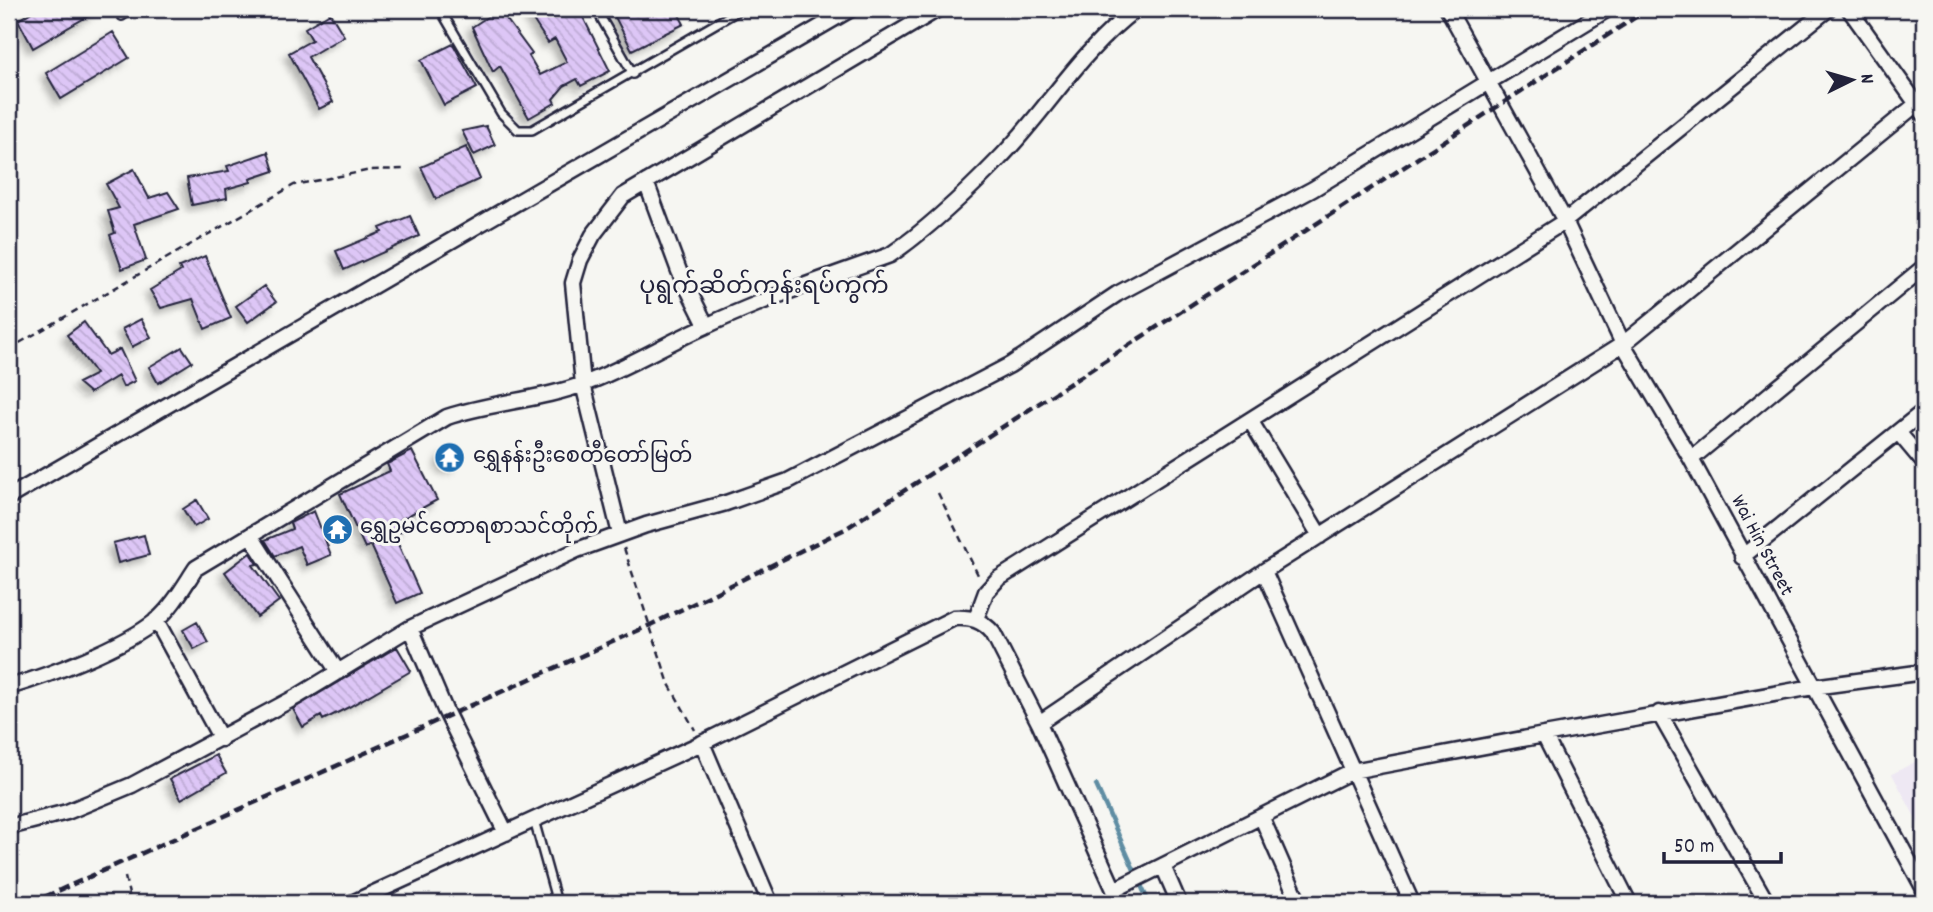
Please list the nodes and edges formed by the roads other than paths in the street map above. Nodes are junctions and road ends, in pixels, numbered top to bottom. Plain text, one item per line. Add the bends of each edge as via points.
1 (118, 9) edge
2 (133, 9) edge
3 (440, 9) edge
4 (596, 9) edge
5 (740, 9) edge
6 (851, 9) edge
7 (938, 9) edge
8 (1136, 9) edge
9 (1448, 9) edge
10 (1608, 9) edge
11 (1828, 9) edge
12 (1849, 9) edge
13 (632, 74) junction
14 (1491, 83) junction
15 (1922, 105) edge
16 (646, 182) junction
17 (1565, 221) junction
18 (1924, 267) edge
19 (706, 326) junction
20 (1623, 344) junction
21 (583, 384) junction
22 (1924, 411) edge
23 (1250, 420) junction
24 (1898, 432) junction
25 (1691, 459) junction
26 (1924, 463) edge
27 (9, 497) edge
28 (620, 534) junction
29 (251, 536) junction
30 (1320, 536) junction
31 (1742, 557) junction
32 (1265, 571) junction
33 (976, 620) junction
34 (156, 621) junction
35 (410, 628) junction
36 (338, 672) junction
37 (1924, 672) edge
38 (9, 687) edge
39 (1813, 687) junction
40 (1659, 713) junction
41 (1039, 723) junction
42 (1544, 735) junction
43 (221, 738) junction
44 (702, 743) junction
45 (1352, 771) junction
46 (1262, 818) junction
47 (534, 820) junction
48 (9, 827) edge
49 (506, 833) junction
50 (1163, 866) junction
51 (1924, 890) edge
52 (1117, 893) edge
53 (352, 903) edge
54 (557, 903) edge
55 (770, 903) edge
56 (1179, 903) edge
57 (1299, 903) edge
58 (1412, 903) edge
59 (1629, 903) edge
60 (1767, 903) edge

1 - 2 lane via 122,16
3 - 13 lane via 501,113 518,130 532,130
4 - 13 lane
5 - 13 lane
6 - 27 street
7 - 16 street
8 - 19 street via 1077,61 999,159 911,240 890,255
9 - 14 street, Wai Hin Street
10 - 14 street
11 - 17 street
12 - 15 street
14 - 17 street, Wai Hin Street
14 - 28 street via 1313,189 1117,294 1010,365 788,481
15 - 20 street
16 - 19 street via 679,271
16 - 21 street via 623,196 580,260 573,283
17 - 20 street, Wai Hin Street
17 - 23 street
18 - 25 street
19 - 21 street via 636,363
20 - 25 street, Wai Hin Street
20 - 30 street
21 - 28 street
21 - 29 street via 447,417
22 - 24 street
23 - 30 street
23 - 33 street via 998,579 986,592
24 - 26 street
24 - 31 street
25 - 31 street, Wai Hin Street
28 - 35 street
29 - 34 street via 196,568
29 - 36 street
30 - 32 street
31 - 39 street, Wai Hin Street
32 - 41 street
32 - 45 street
33 - 41 street via 993,633
33 - 44 street via 954,618
34 - 38 street via 48,676
34 - 43 street
35 - 36 street
35 - 49 street
36 - 43 street
37 - 39 street
39 - 40 street
39 - 51 street, Wai Hin Street
40 - 42 street
40 - 60 street
41 - 52 street
42 - 45 street
42 - 59 street
43 - 48 street via 132,785 68,812
44 - 47 street
44 - 55 street
45 - 46 street
45 - 58 street
46 - 50 street
46 - 57 street
47 - 49 street
47 - 54 lane
49 - 53 street
50 - 52 street
50 - 56 street

